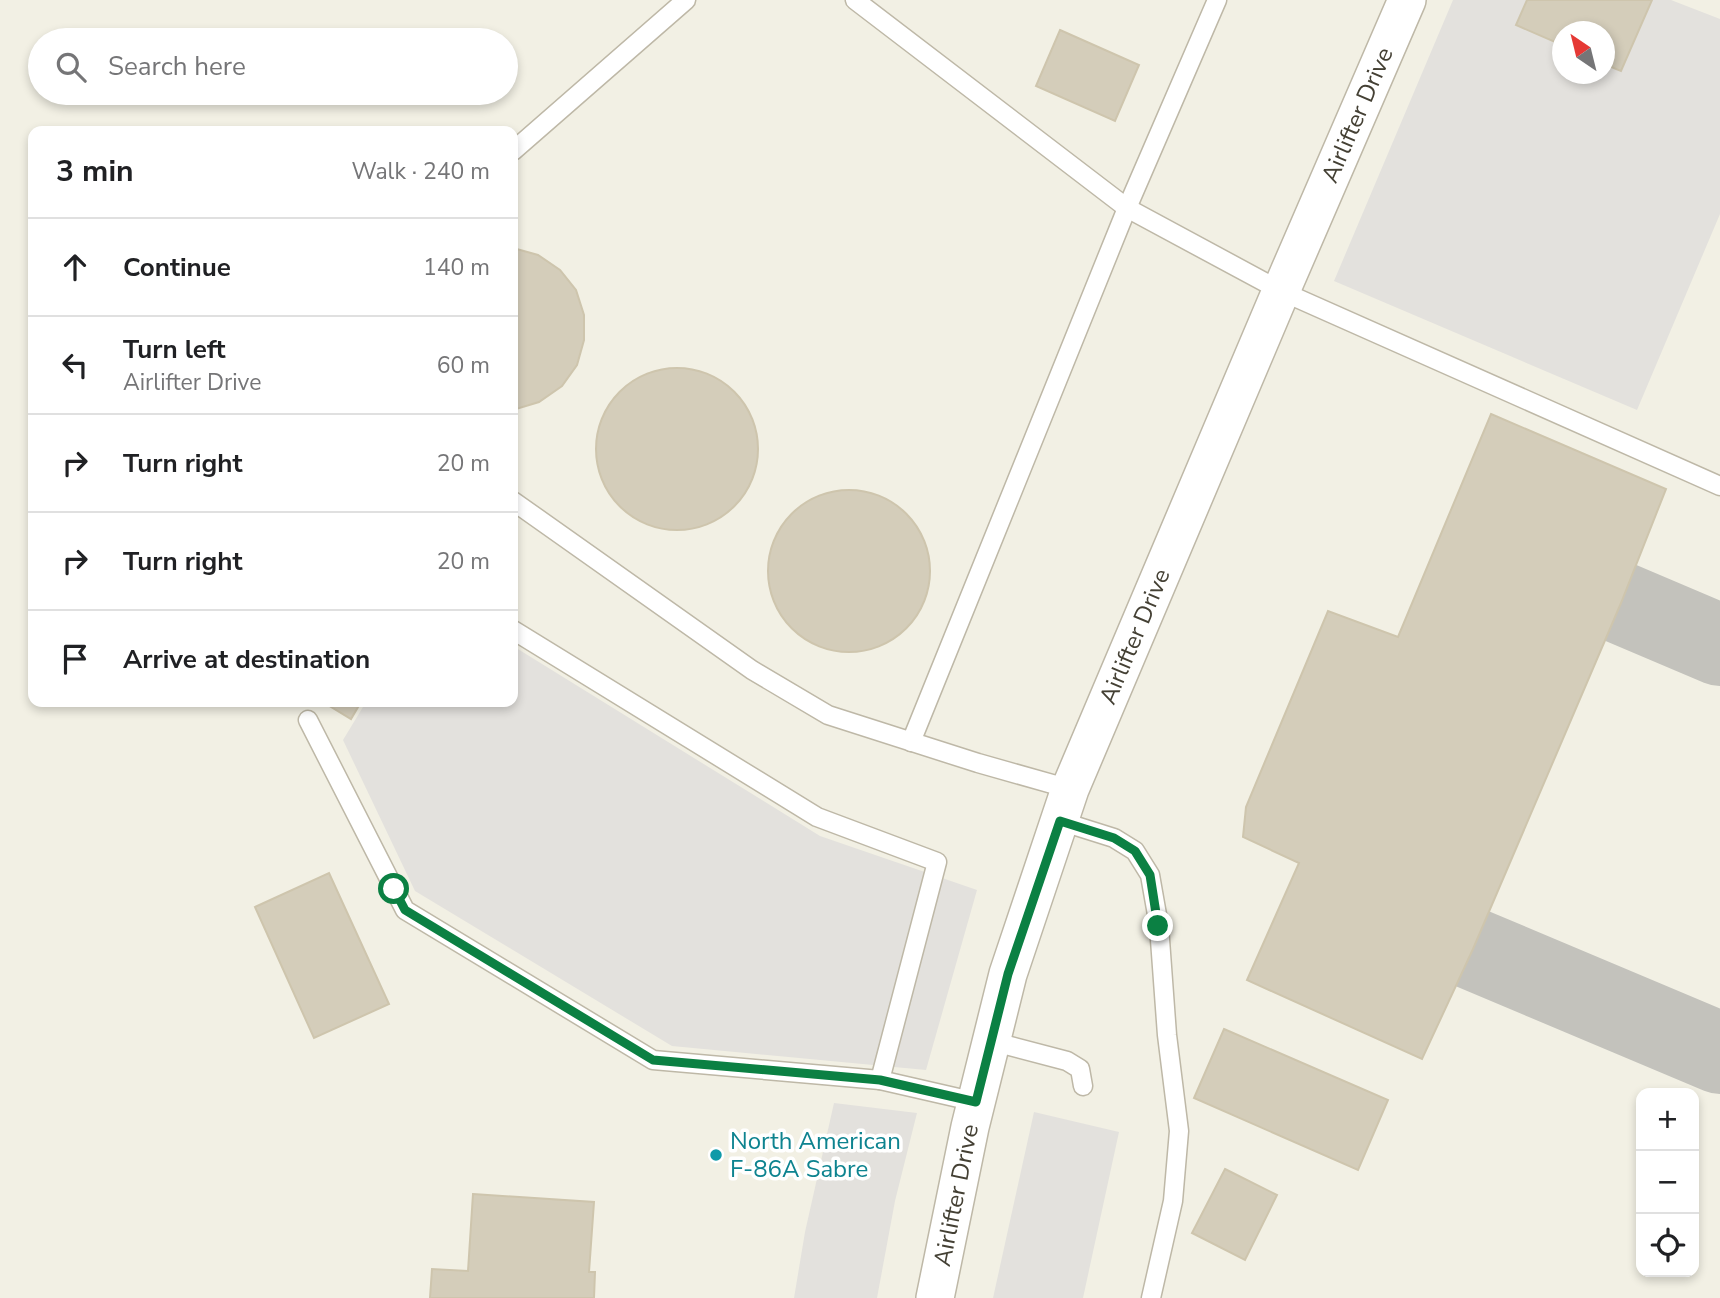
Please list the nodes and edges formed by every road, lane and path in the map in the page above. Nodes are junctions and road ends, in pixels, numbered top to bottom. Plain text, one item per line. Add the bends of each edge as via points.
1 (686, 0) edge
2 (855, 0) edge
3 (1217, 0) edge
4 (1407, 0) edge
5 (518, 147) edge
6 (1127, 208) junction
7 (1282, 291) junction
8 (1720, 486) edge
9 (518, 505) edge
10 (518, 633) edge
11 (309, 720) dead end
12 (911, 742) junction
13 (1065, 805) junction
14 (991, 1041) junction
15 (880, 1080) junction
16 (1083, 1086) dead end
17 (976, 1102) junction
18 (935, 1298) edge
19 (1151, 1298) edge

1 - 5 lane
2 - 6 lane
3 - 6 lane
4 - 7 street, Airlifter Drive
6 - 7 lane
6 - 12 lane
7 - 8 lane
7 - 13 street, Airlifter Drive
9 - 12 lane via 752,670 828,715
10 - 15 lane via 817,817 937,862
11 - 15 lane via 405,910 653,1060
12 - 13 lane
13 - 14 street, Airlifter Drive via 1008,974
13 - 19 lane via 1135,851 1150,875 1179,1131 1173,1201
14 - 16 lane via 1067,1061 1080,1069
14 - 17 street, Airlifter Drive
15 - 17 lane
17 - 18 street, Airlifter Drive

